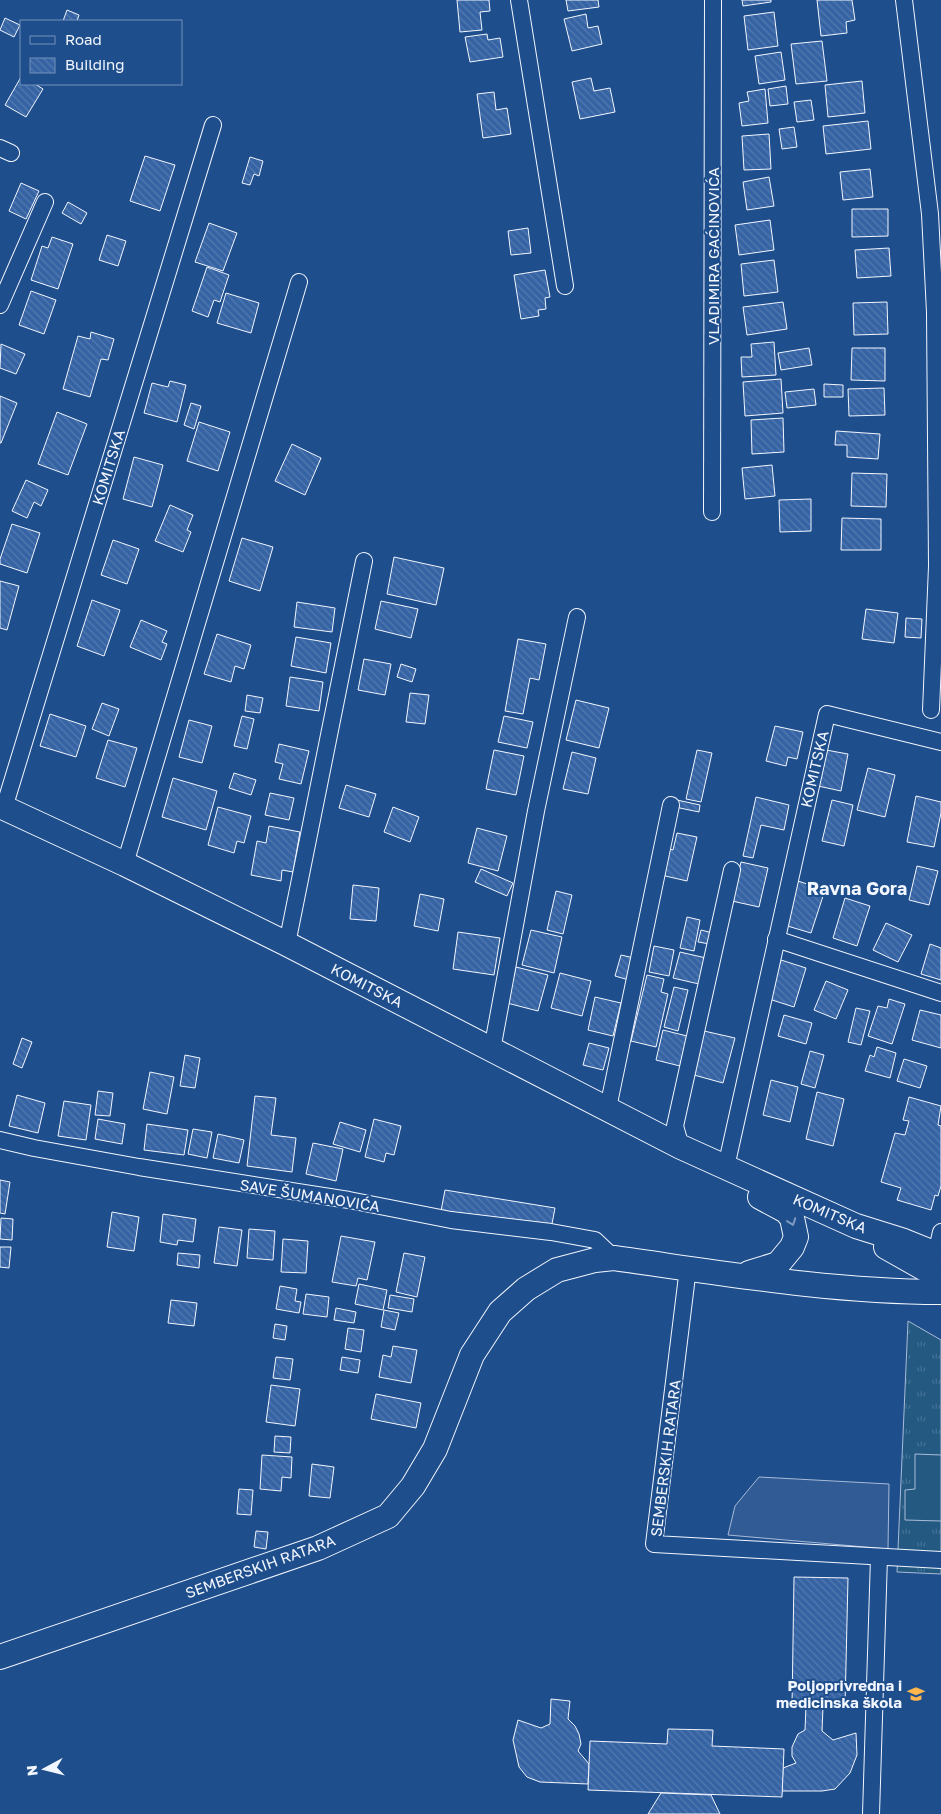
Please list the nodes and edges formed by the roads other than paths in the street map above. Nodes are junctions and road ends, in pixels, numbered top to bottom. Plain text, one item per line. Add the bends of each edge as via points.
1 (519, 0) edge
2 (713, 0) edge
3 (904, 0) edge
4 (213, 125) dead end
5 (45, 202) dead end
6 (935, 213) edge
7 (299, 282) dead end
8 (565, 286) dead end
9 (0, 305) edge
10 (712, 512) dead end
11 (364, 561) dead end
12 (577, 617) dead end
13 (931, 710) dead end
14 (941, 742) edge
15 (671, 805) dead end
16 (2, 807) edge
17 (125, 864) junction
18 (732, 870) dead end
19 (776, 939) junction
20 (287, 944) junction
21 (941, 993) edge
22 (492, 1050) junction
23 (608, 1108) junction
24 (0, 1140) edge
25 (681, 1147) junction
26 (726, 1167) junction
27 (614, 1258) junction
28 (938, 1260) edge
29 (688, 1268) junction
30 (740, 1276) junction
31 (878, 1291) junction
32 (941, 1292) edge
33 (879, 1557) junction
34 (941, 1560) edge
35 (2, 1656) edge
36 (871, 1814) edge

1 - 8 street
2 - 10 street, VLADIMIRA GAĆINOVIĆA
3 - 6 street
4 - 16 street, KOMITSKA
5 - 9 street
6 - 13 street via 937,497
7 - 17 street
11 - 20 street
12 - 22 street via 536,811
14 - 19 street, KOMITSKA via 827,714
15 - 23 street
16 - 17 main road, KOMITSKA
17 - 20 main road, KOMITSKA
18 - 25 street via 675,1126
19 - 21 street
19 - 26 street, KOMITSKA
20 - 22 main road, KOMITSKA
22 - 23 main road, KOMITSKA
23 - 25 main road, KOMITSKA
24 - 27 street, SAVE ŠUMANOVIĆA via 129,1166 349,1200 451,1220 595,1240
25 - 26 main road, KOMITSKA
25 -> 30 main road via 706,1167 786,1211 792,1218 796,1237 778,1264
26 - 28 main road, KOMITSKA via 856,1226 876,1241
27 - 29 main road, SEMBERSKIH RATARA
27 - 35 main road, SEMBERSKIH RATARA via 557,1270 526,1289 500,1312 472,1355 435,1449 413,1486 388,1516 318,1548
28 - 31 main road via 893,1280
29 - 30 main road, SEMBERSKIH RATARA
29 - 33 street, SEMBERSKIH RATARA via 654,1544
30 - 31 main road, SEMBERSKIH RATARA
31 - 32 main road, SEMBERSKIH RATARA
33 - 34 street, SEMBERSKIH RATARA
33 - 36 street

